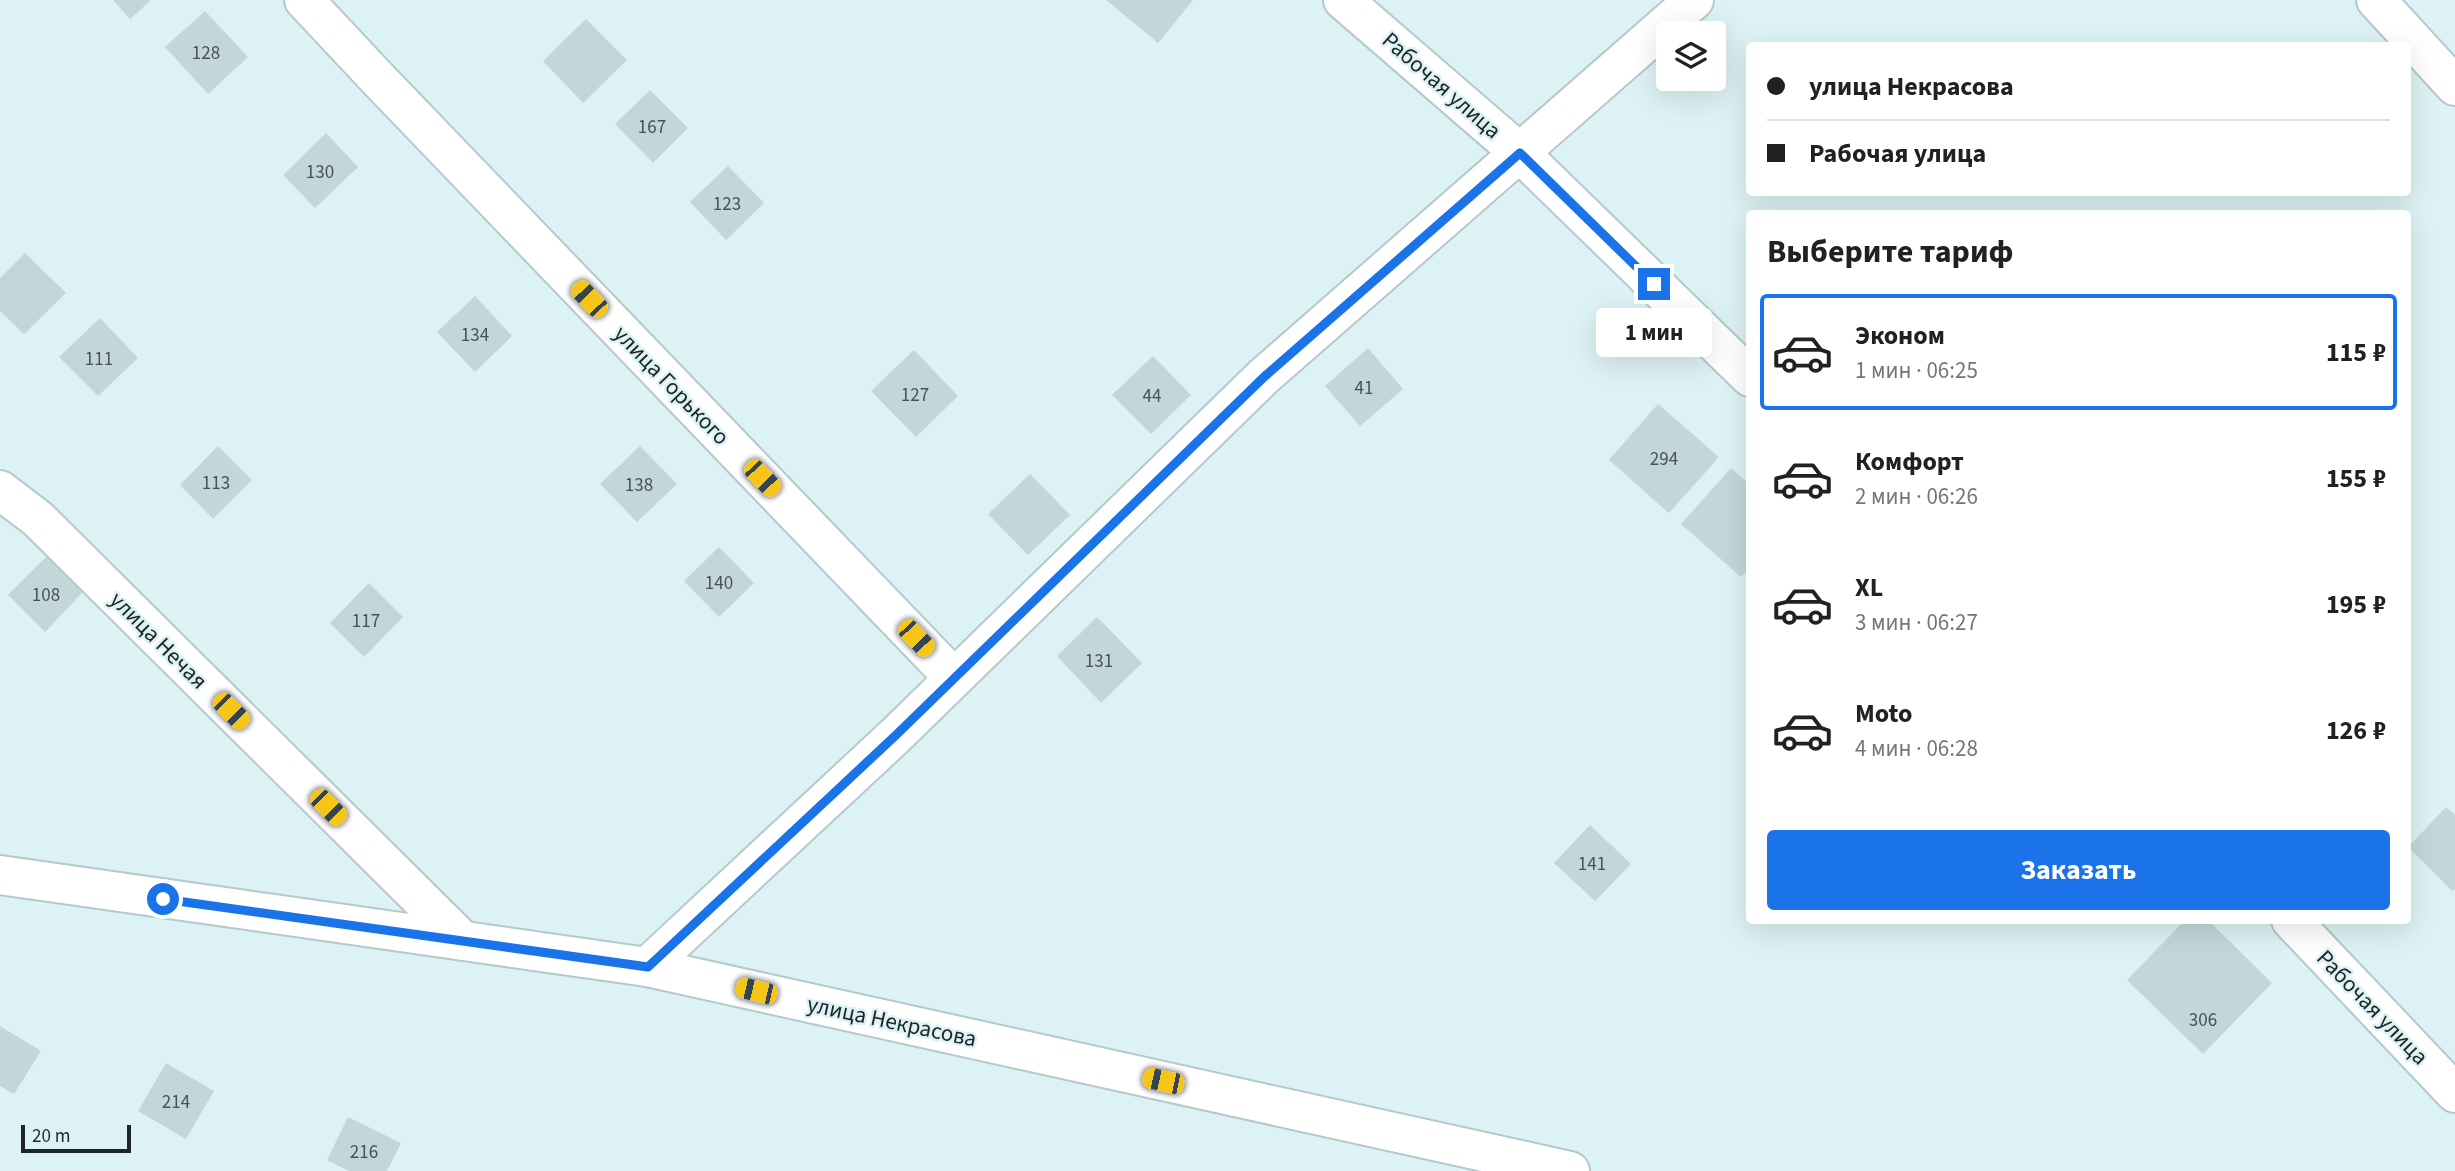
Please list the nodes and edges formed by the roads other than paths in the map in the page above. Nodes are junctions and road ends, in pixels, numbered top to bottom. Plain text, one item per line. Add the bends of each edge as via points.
1 (304, 0) edge
2 (1343, 0) edge
3 (1694, 0) edge
4 (2376, 0) edge
5 (2455, 86) edge
6 (1520, 153) junction
7 (1746, 373) edge
8 (0, 490) edge
9 (954, 678) junction
10 (0, 875) edge
11 (2295, 924) edge
12 (463, 941) junction
13 (648, 967) junction
14 (2455, 1093) edge
15 (1570, 1171) edge

1 - 9 street, улица Горького
2 - 6 street, Рабочая улица
3 - 6 street
4 - 5 street
6 - 7 street, Рабочая улица
6 - 9 street via 1264,377
8 - 12 street, улица Нечая via 38,519
9 - 13 street
10 - 12 street, улица Некрасова
11 - 14 street, Рабочая улица
12 - 13 street, улица Некрасова
13 - 15 street, улица Некрасова

